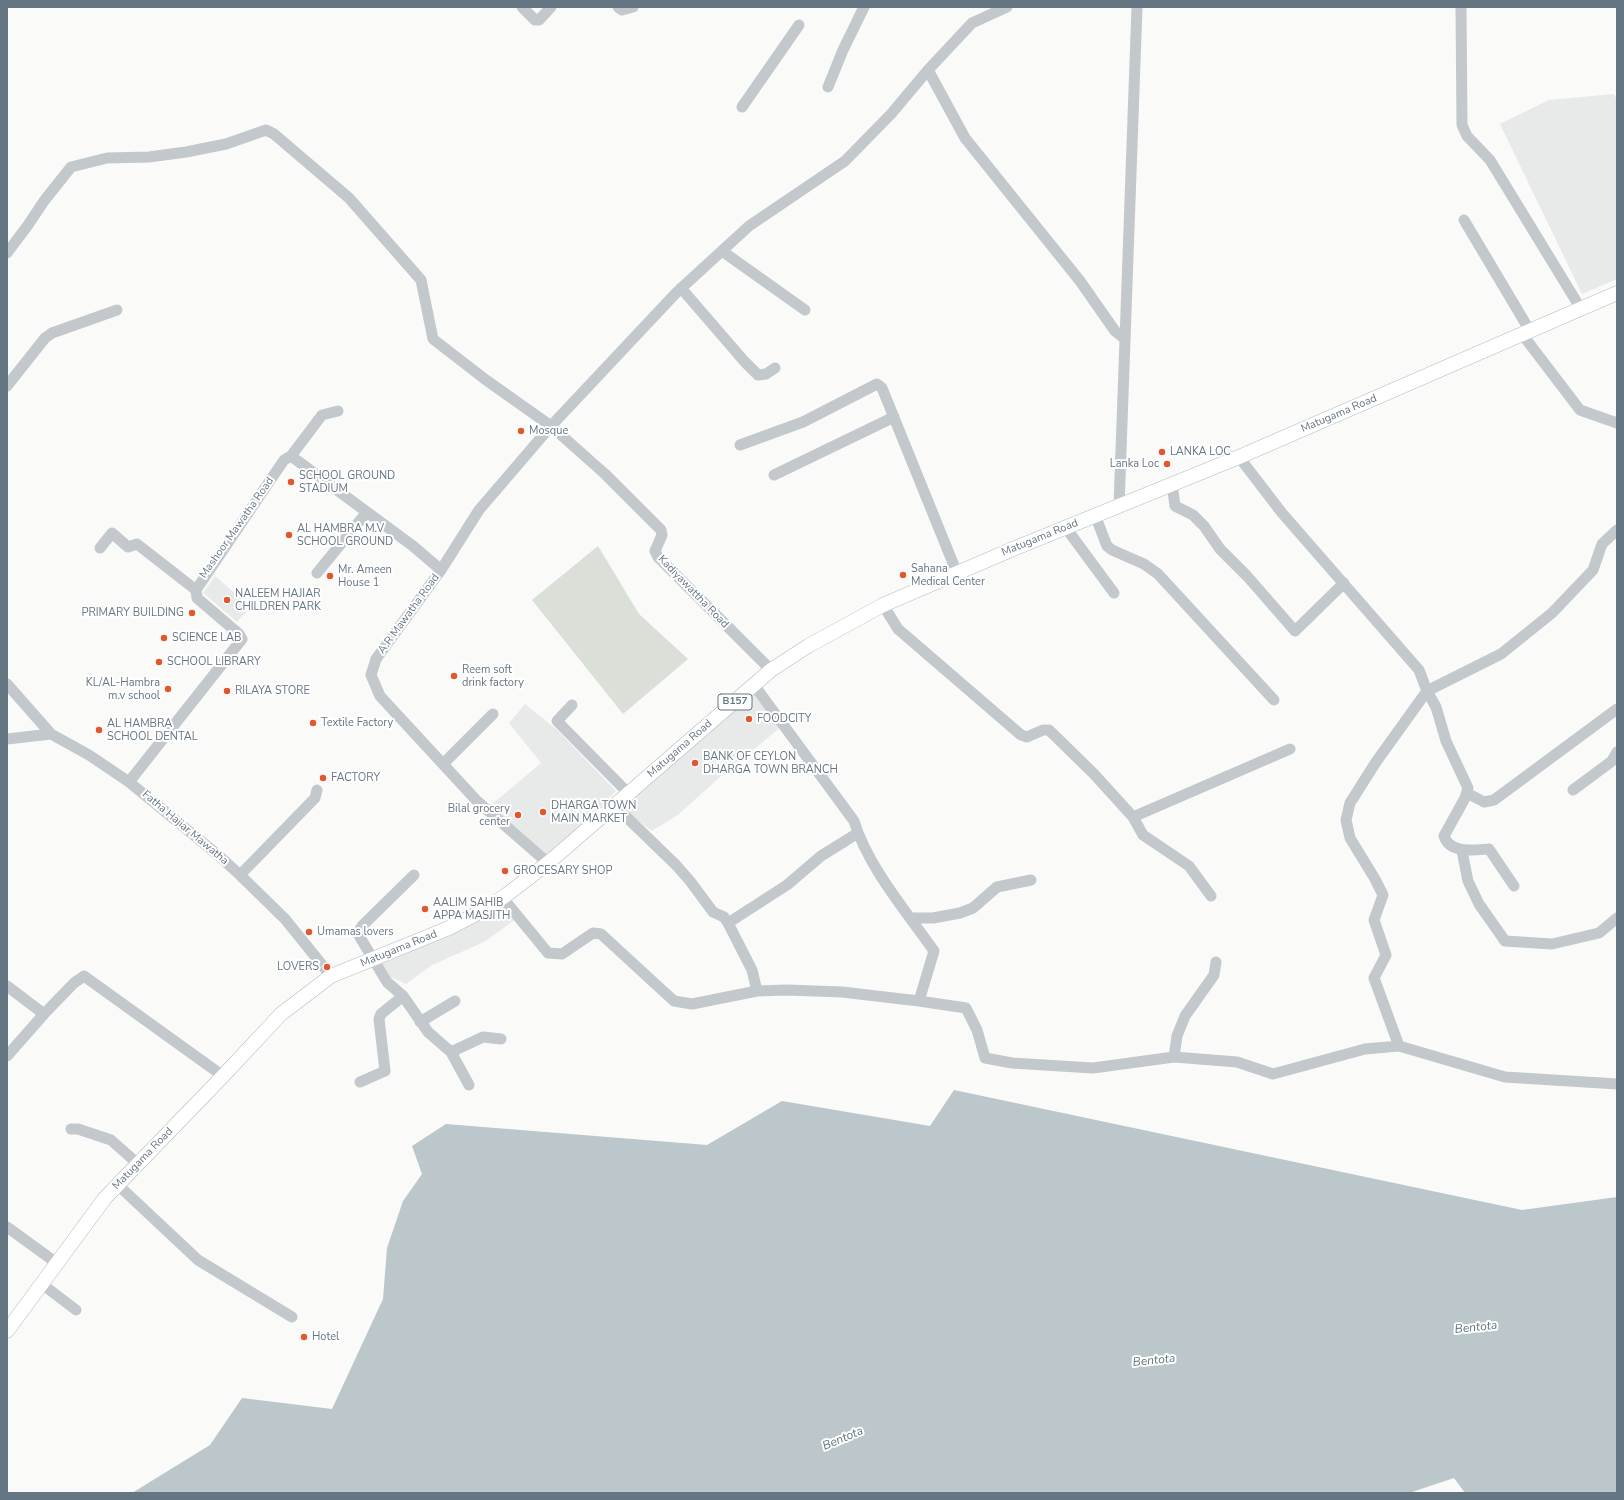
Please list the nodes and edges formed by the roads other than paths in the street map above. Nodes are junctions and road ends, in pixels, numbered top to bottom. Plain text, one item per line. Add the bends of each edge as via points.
1 (522, 7) edge
2 (551, 7) edge
3 (618, 7) edge
4 (633, 7) edge
5 (864, 7) edge
6 (1007, 7) edge
7 (1137, 7) edge
8 (1461, 7) edge
9 (799, 25) dead end
10 (928, 70) junction
11 (828, 88) dead end
12 (742, 107) dead end
13 (1464, 220) dead end
14 (722, 251) junction
15 (7, 253) edge
16 (681, 288) junction
17 (1617, 293) edge
18 (1580, 308) junction
19 (117, 310) dead end
20 (805, 310) dead end
21 (1526, 332) junction
22 (1125, 339) junction
23 (775, 368) dead end
24 (7, 386) edge
25 (338, 411) dead end
26 (894, 417) junction
27 (1617, 422) edge
28 (551, 426) junction
29 (740, 445) dead end
30 (291, 456) junction
31 (1240, 457) junction
32 (774, 475) dead end
33 (1172, 484) junction
34 (1119, 506) junction
35 (367, 512) junction
36 (1095, 515) junction
37 (1066, 528) junction
38 (1617, 530) edge
39 (100, 548) dead end
40 (441, 570) junction
41 (317, 573) dead end
42 (957, 573) junction
43 (1344, 583) junction
44 (196, 590) junction
45 (1114, 593) dead end
46 (882, 605) junction
47 (771, 670) junction
48 (7, 684) edge
49 (754, 685) junction
50 (1427, 691) junction
51 (1274, 700) dead end
52 (572, 705) dead end
53 (1617, 709) edge
54 (493, 714) dead end
55 (51, 734) junction
56 (7, 739) edge
57 (1290, 750) dead end
58 (1615, 760) edge
59 (443, 764) junction
60 (129, 782) junction
61 (317, 790) dead end
62 (1573, 790) dead end
63 (1467, 793) junction
64 (629, 794) junction
65 (615, 806) junction
66 (1132, 817) junction
67 (858, 833) junction
68 (1462, 851) junction
69 (548, 863) junction
70 (240, 875) junction
71 (414, 875) dead end
72 (1031, 880) dead end
73 (1514, 886) dead end
74 (1211, 896) dead end
75 (502, 897) junction
76 (911, 918) junction
77 (1617, 918) edge
78 (728, 923) junction
79 (372, 960) junction
80 (1216, 962) dead end
81 (330, 976) junction
82 (7, 986) edge
83 (757, 991) junction
84 (402, 996) junction
85 (455, 1001) dead end
86 (919, 1001) junction
87 (44, 1014) junction
88 (420, 1022) junction
89 (501, 1039) dead end
90 (1399, 1046) junction
91 (451, 1052) junction
92 (7, 1056) edge
93 (1174, 1057) junction
94 (223, 1076) junction
95 (360, 1082) dead end
96 (1617, 1084) edge
97 (468, 1085) dead end
98 (71, 1129) dead end
99 (138, 1164) junction
100 (118, 1185) junction
101 (7, 1227) edge
102 (58, 1264) junction
103 (42, 1284) junction
104 (76, 1310) dead end
105 (292, 1317) dead end
106 (7, 1331) edge

1 - 2 street via 535,20 539,20
3 - 4 street via 622,10
5 - 11 street
6 - 10 street, A.R Mawatha Road via 972,23
7 - 22 street
8 - 18 street via 1462,125 1467,136 1490,160
9 - 12 street
10 - 14 street, A.R Mawatha Road via 891,114 845,161 749,226
10 - 22 street via 965,138 1080,281 1115,331
13 - 21 street
14 - 16 street, A.R Mawatha Road
14 - 20 street
15 - 28 street via 71,167 107,158 149,157 186,152 226,144 266,130 349,198 421,280 433,339
16 - 23 street via 758,375 766,374
16 - 28 street, A.R Mawatha Road
17 - 18 main road, Matugama Road / B157
18 - 21 main road, Matugama Road / B157
19 - 24 street via 52,333 45,338
21 - 27 street via 1580,410
21 - 31 main road, Matugama Road / B157
22 - 34 street
25 - 30 street, Mashoor Mawatha Road via 322,415
26 - 29 street via 882,388 877,384 803,422
26 - 32 street
26 - 42 street
28 - 40 street, A.R Mawatha Road via 479,510
28 - 47 street, Kadiyawattha Road via 605,474 661,530 662,536 655,551 658,557
30 - 35 street
30 - 44 street, Mashoor Mawatha Road via 284,460
31 - 33 main road, Matugama Road / B157
31 - 43 street via 1282,513
33 - 34 main road, Matugama Road / B157
33 - 43 street via 1175,506 1204,526 1220,549 1295,630
34 - 36 main road, Matugama Road / B157
35 - 40 street
35 - 41 street
36 - 37 main road, Matugama Road / B157
36 - 51 street via 1107,546 1144,564 1158,574
37 - 42 main road, Matugama Road / B157
37 - 45 street
38 - 50 street via 1602,544 1593,570 1552,613 1500,654
39 - 44 street via 112,533 128,546 137,544
40 - 59 street, A.R Mawatha Road via 376,659 371,675 380,696
42 - 46 main road, Matugama Road / B157
43 - 50 street via 1419,670
44 - 60 street, Mashoor Mawatha Road via 197,598 242,639
46 - 47 main road, Matugama Road / B157 via 808,646
46 - 66 street via 898,629 1021,735 1027,737 1049,730 1094,774
47 - 49 main road, Matugama Road / B157
48 - 55 street, Fatha Hajiar Mawatha
49 - 64 main road, Matugama Road / B157
49 - 67 street via 854,821
50 - 63 street via 1436,707 1446,741 1468,788
50 - 90 street via 1350,803 1346,820 1350,838 1375,878 1382,895 1374,920 1386,955 1374,978
52 - 64 street via 557,722
53 - 63 street via 1494,800 1484,802
54 - 59 street
55 - 56 street
55 - 60 street, Fatha Hajiar Mawatha via 89,755
57 - 66 street
58 - 62 street
59 - 69 street, A.R Mawatha Road via 477,800
60 - 70 street, Fatha Hajiar Mawatha
61 - 70 street via 315,798
63 - 68 street via 1444,836 1448,845
64 - 65 main road, Matugama Road / B157
65 - 69 main road, Matugama Road / B157
65 - 78 street via 676,865 713,912 724,917
66 - 74 street via 1143,835 1189,866
67 - 76 street via 873,864
67 - 78 street via 821,856 787,885
68 - 73 street via 1489,849
68 - 77 street via 1468,881 1479,904 1505,941 1552,944 1599,933
69 - 75 main road, Matugama Road / B157
70 - 81 street, Fatha Hajiar Mawatha via 284,919
71 - 79 street via 358,933
72 - 76 street via 997,887 973,908 960,913 933,918
75 - 79 main road, Matugama Road / B157 via 449,928
75 - 83 street via 548,953 562,954 593,933 601,934 674,1001 692,1004
76 - 86 street via 934,951
78 - 83 street via 752,970
79 - 81 main road, Matugama Road / B157
79 - 84 street via 387,982
80 - 93 street via 1214,975 1185,1016 1177,1036
81 - 94 main road, Matugama Road / B157 via 280,1014
82 - 87 street
83 - 86 street via 842,992
84 - 88 street
84 - 95 street via 381,1014 379,1019 385,1071
85 - 88 street
86 - 93 street via 966,1008 977,1030 985,1058 1012,1063 1093,1068
87 - 92 street
87 - 94 street via 84,976
88 - 91 street
89 - 91 street via 483,1037
90 - 93 street via 1365,1049 1273,1074 1237,1062
90 - 96 street via 1505,1077
91 - 97 street
94 - 99 main road, Matugama Road / B157
98 - 99 street via 111,1140
99 - 100 main road, Matugama Road / B157
100 - 102 main road, Matugama Road / B157 via 105,1198
100 - 105 street via 198,1260
101 - 102 street
102 - 103 main road, Matugama Road / B157
103 - 104 street
103 - 106 main road, Matugama Road / B157

